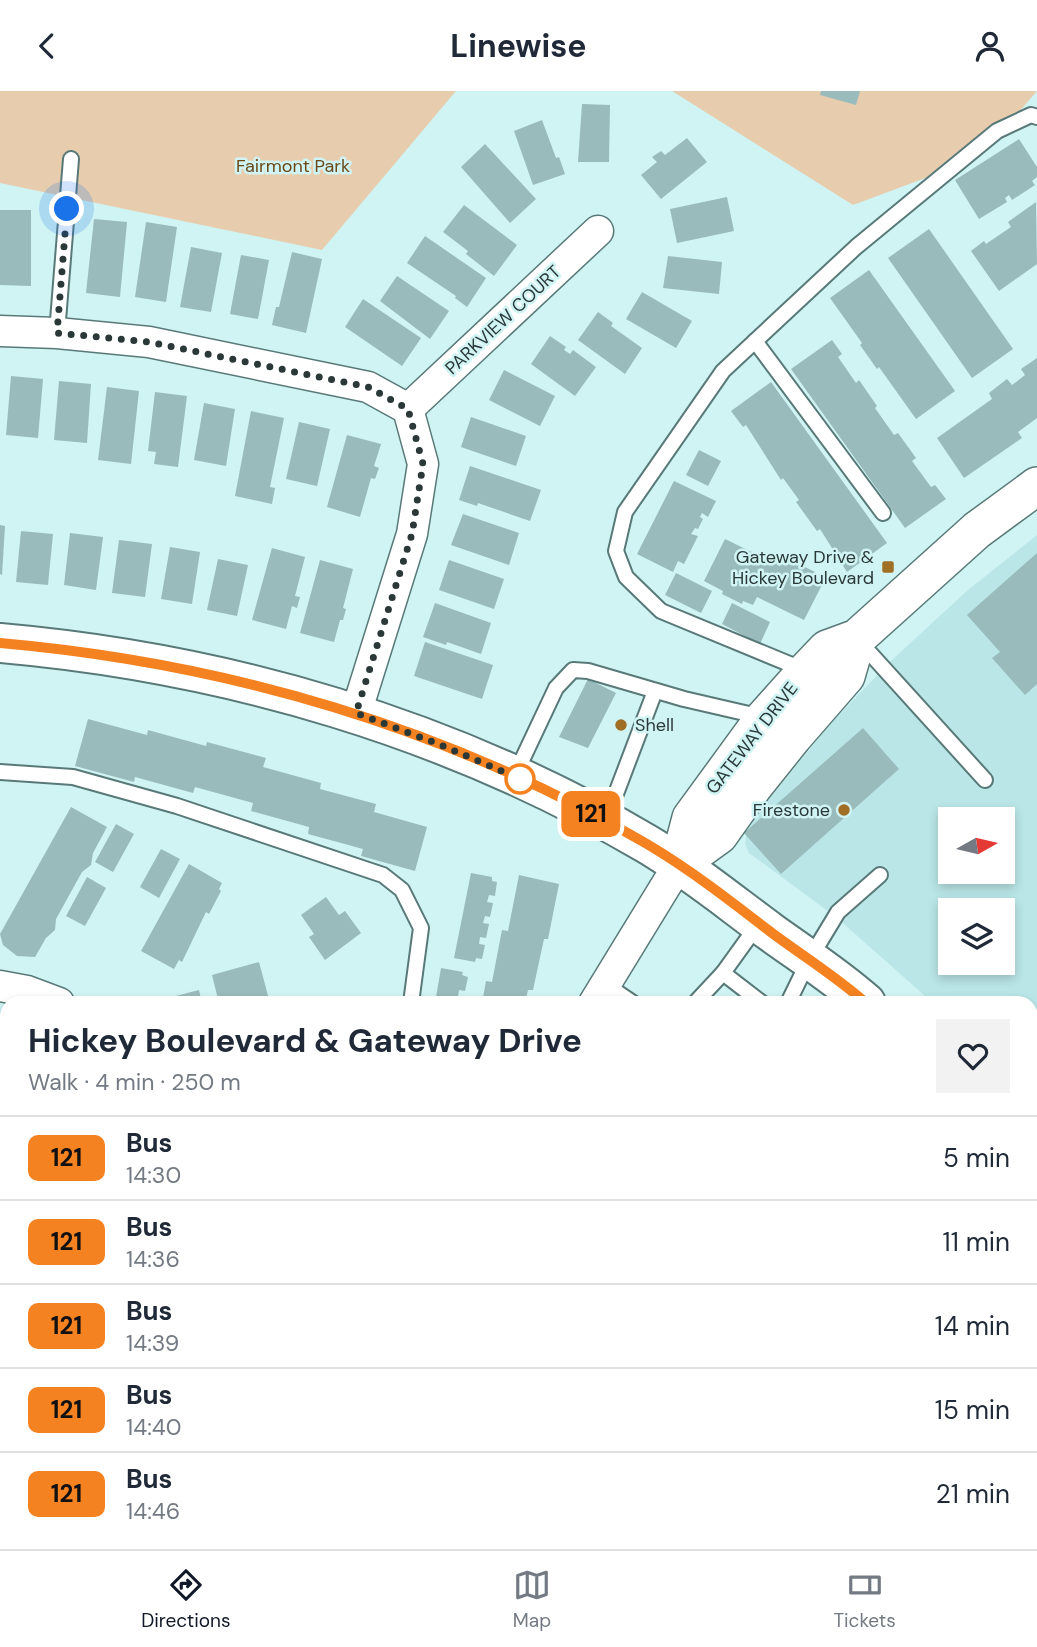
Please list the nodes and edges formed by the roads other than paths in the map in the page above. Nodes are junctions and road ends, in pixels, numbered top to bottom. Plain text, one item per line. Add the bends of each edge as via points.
1 (1037, 117) edge
2 (71, 159) dead end
3 (598, 231) dead end
4 (0, 331) edge
5 (57, 333) junction
6 (755, 341) junction
7 (408, 409) junction
8 (1037, 486) edge
9 (883, 513) dead end
10 (857, 638) junction
11 (0, 643) edge
12 (806, 671) junction
13 (655, 691) junction
14 (356, 713) junction
15 (764, 718) junction
16 (0, 772) edge
17 (515, 776) junction
18 (985, 780) dead end
19 (606, 821) junction
20 (679, 864) junction
21 (880, 875) dead end
22 (759, 923) junction
23 (809, 960) junction
24 (723, 973) junction
25 (0, 986) edge
26 (599, 993) edge
27 (40, 996) edge
28 (412, 996) edge
29 (702, 996) edge
30 (753, 996) edge
31 (791, 996) edge
32 (857, 996) edge

1 - 6 lane via 1031,115 997,131 856,247
2 - 5 lane
3 - 7 street, PARKVIEW COURT
4 - 5 street
5 - 7 street via 149,342 368,387
6 - 9 lane
6 - 12 lane via 723,370 625,512 616,551 626,577 661,611
7 - 14 street via 423,464 412,534
8 - 10 street, GATEWAY DRIVE via 977,530
10 - 12 street, GATEWAY DRIVE via 827,649
10 - 18 lane
10 - 20 street, GATEWAY DRIVE via 846,676 719,835
11 - 14 main road via 183,668
12 - 15 street, GATEWAY DRIVE
13 - 15 lane
13 - 17 lane via 573,670 556,688
13 - 19 lane
14 - 17 main road
15 - 20 street, GATEWAY DRIVE via 691,818
16 - 28 lane via 73,777 177,806 383,875 402,890 421,928
17 - 19 main road
19 - 20 main road
20 - 22 main road
20 - 26 street, GATEWAY DRIVE
21 - 23 lane via 838,912
22 - 23 main road
22 - 24 lane
23 - 31 lane
23 - 32 main road
24 - 29 lane
24 - 30 lane
25 - 27 street

